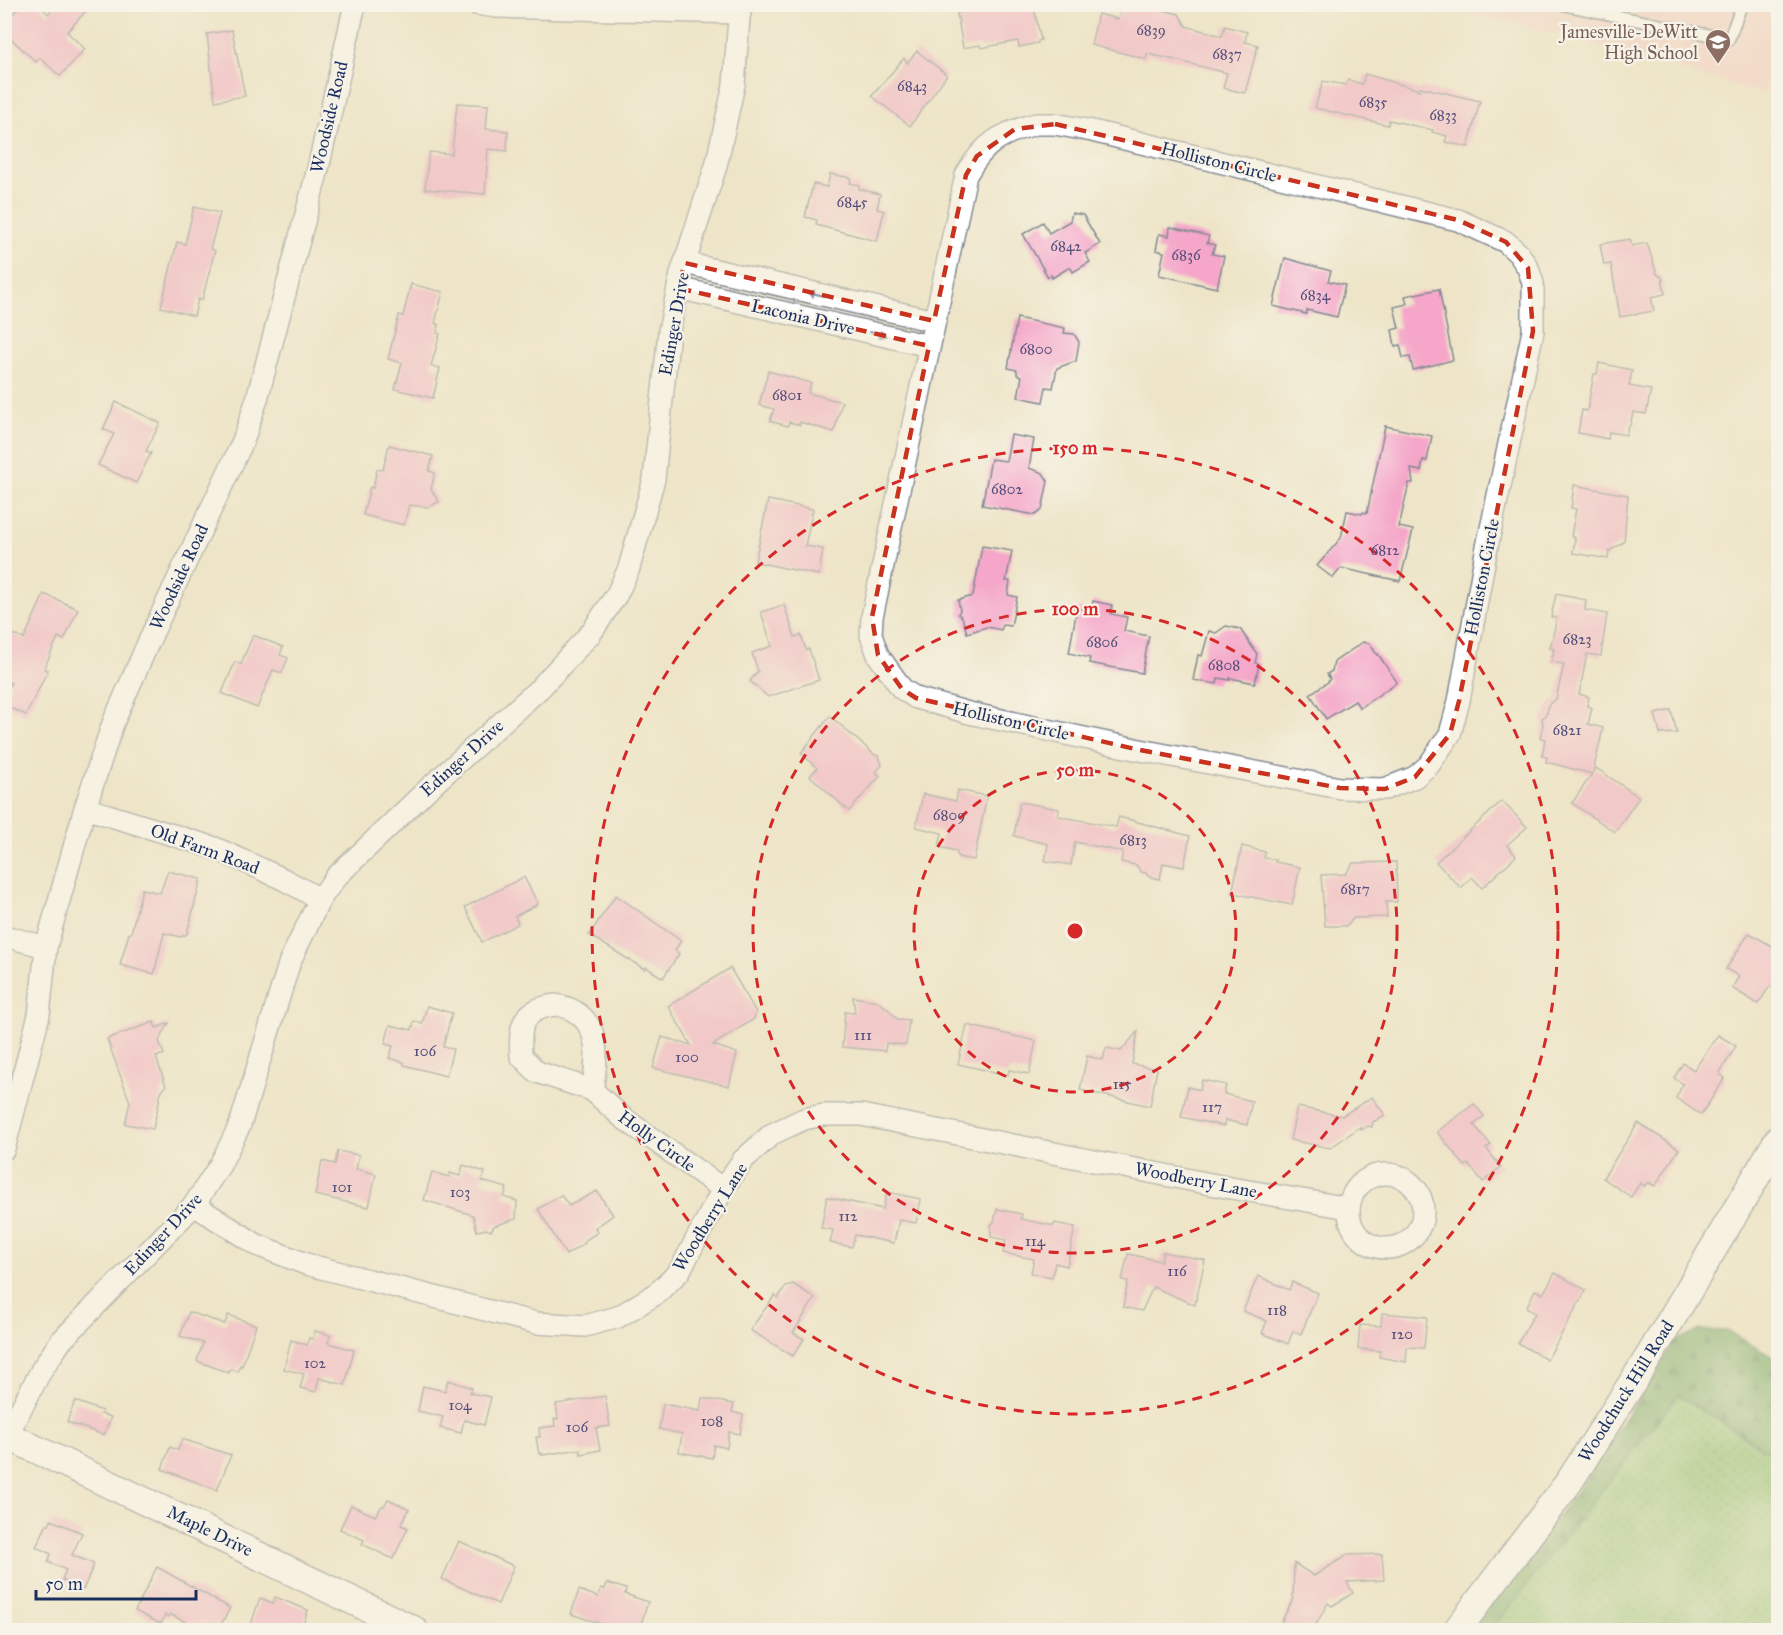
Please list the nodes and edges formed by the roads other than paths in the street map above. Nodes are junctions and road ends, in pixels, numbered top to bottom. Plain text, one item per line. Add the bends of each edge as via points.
1 (355, 4) edge
2 (476, 4) edge
3 (1558, 4) edge
4 (1742, 4) edge
5 (740, 9) edge
6 (685, 263) junction
7 (678, 288) junction
8 (934, 321) junction
9 (928, 346) junction
10 (85, 808) junction
11 (320, 900) junction
12 (4, 936) edge
13 (46, 946) junction
14 (592, 1090) dead end
15 (1779, 1140) edge
16 (4, 1149) edge
17 (723, 1189) junction
18 (194, 1205) junction
19 (1349, 1208) dead end
20 (6, 1434) edge
21 (414, 1630) edge
22 (1457, 1630) edge

1 - 10 street, Woodside Road via 318,169 260,391 243,441 113,723
2 - 5 street
3 - 4 lane via 1729,39
5 - 6 street, Edinger Drive via 734,85 716,166
6 - 7 street, Edinger Drive
8 -> 6 street, Laconia Drive
7 -> 9 street, Laconia Drive
7 - 11 street, Edinger Drive via 669,331 654,479 629,568 617,594 591,633 540,688 336,877
8 - 9 street, Holliston Circle
8 - 9 street, Holliston Circle via 966,175 977,156 993,141 1015,129 1036,124 1092,131 1458,220 1506,242 1519,254 1533,283 1533,331 1459,701 1450,734 1429,765 1415,777 1384,789 1340,788 969,713 916,699 902,689 878,655 871,635 872,617
10 - 11 street, Old Farm Road via 214,849
10 - 13 street, Woodside Road
11 - 18 street, Edinger Drive via 290,961 240,1125
12 - 13 street
13 - 16 street, Woodside Road via 39,1016
14 - 17 street, Holly Circle via 623,1118
15 - 22 street, Woodchuck Hill Road via 1569,1482
17 - 18 street, Woodberry Lane via 679,1272 656,1293 618,1317 585,1326 536,1323 306,1264 257,1245
17 - 19 street, Woodberry Lane via 743,1160 772,1134 804,1119 861,1115
18 - 20 street, Edinger Drive via 62,1341
20 - 21 street, Maple Drive

